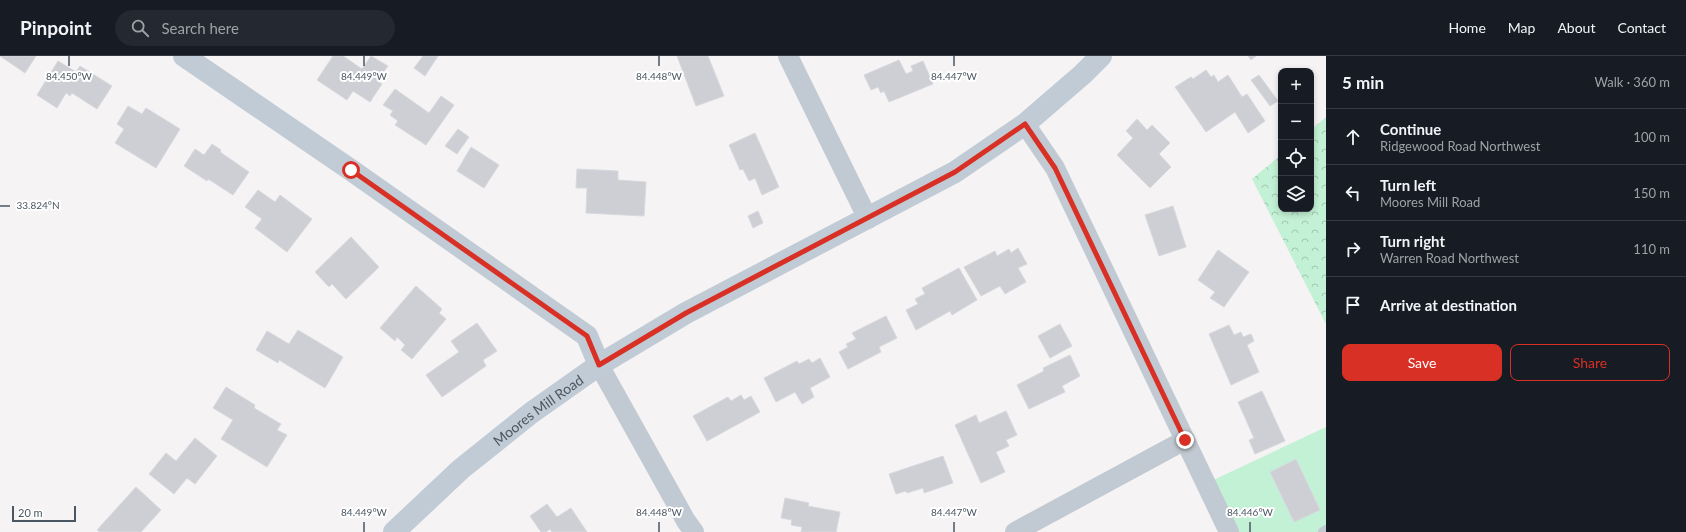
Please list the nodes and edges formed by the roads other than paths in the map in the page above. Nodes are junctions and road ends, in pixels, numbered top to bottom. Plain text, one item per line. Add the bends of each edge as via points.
1 (184, 56) edge
2 (788, 56) edge
3 (1101, 56) edge
4 (1025, 124) junction
5 (868, 219) junction
6 (599, 365) junction
7 (1185, 440) junction
8 (1326, 530) edge
9 (394, 532) edge
10 (694, 532) edge
11 (1015, 532) edge
12 (1229, 532) edge
13 (1323, 532) edge

1 - 6 street via 587,336
2 - 5 street
3 - 4 street, Moores Mill Road
4 - 5 street, Moores Mill Road via 955,172
4 - 7 street via 1055,168
5 - 6 street, Moores Mill Road via 686,313
6 - 9 street, Moores Mill Road via 531,413 461,469
6 - 10 street
7 - 11 street
7 - 12 street
8 - 13 lane

